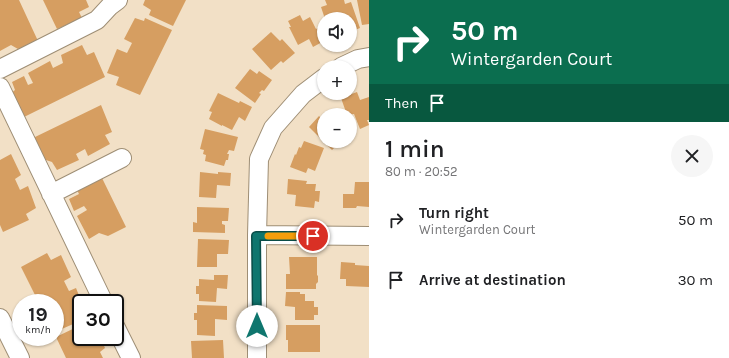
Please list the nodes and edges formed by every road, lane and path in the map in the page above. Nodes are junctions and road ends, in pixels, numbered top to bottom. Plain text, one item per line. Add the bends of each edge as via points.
1 (112, 2) edge
2 (369, 57) edge
3 (356, 60) edge
4 (0, 69) edge
5 (317, 83) edge
6 (0, 87) edge
7 (122, 158) dead end
8 (52, 194) junction
9 (256, 236) junction
10 (369, 236) edge
11 (100, 294) edge
12 (0, 318) edge
13 (124, 344) edge
14 (20, 358) edge
15 (131, 358) edge
16 (257, 358) edge

1 - 4 street via 97,20
2 - 3 street
5 - 9 street via 303,94 273,128 259,159
6 - 8 street
7 - 8 street
8 - 11 street
9 - 10 street
9 - 16 street
12 - 14 street
13 - 15 street

